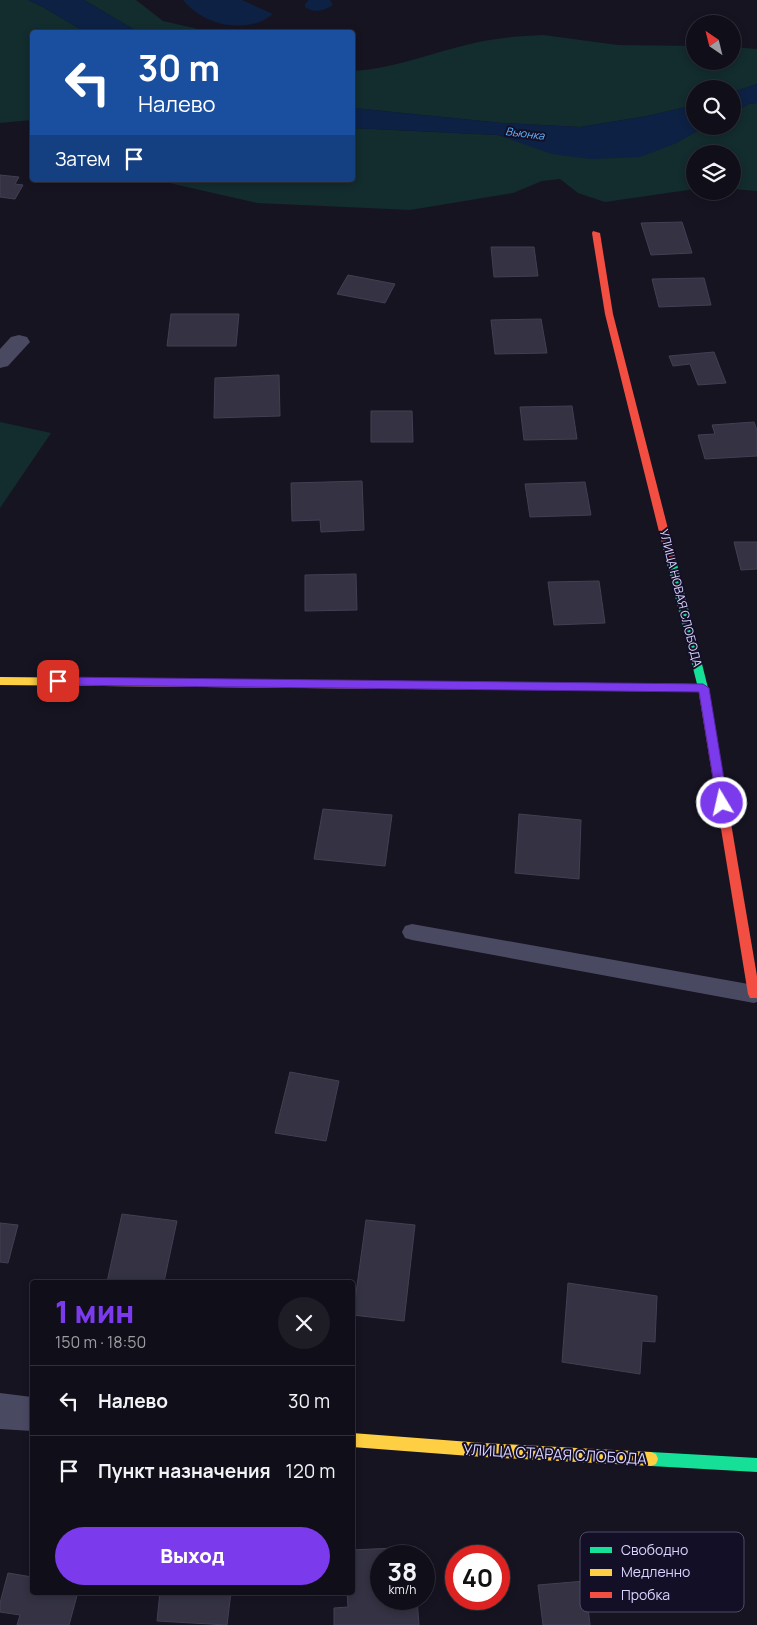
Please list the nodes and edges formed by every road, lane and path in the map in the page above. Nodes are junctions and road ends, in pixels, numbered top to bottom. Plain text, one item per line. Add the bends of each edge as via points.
1 (596, 233) dead end
2 (19, 342) dead end
3 (0, 361) edge
4 (0, 681) edge
5 (703, 688) junction
6 (412, 932) dead end
7 (754, 994) joint
8 (0, 1411) edge
9 (30, 1414) edge
10 (355, 1440) edge
11 (757, 1465) edge

1 - 5 street, УЛИЦА НОВАЯ СЛОБОДА via 610,314
2 - 3 street
4 - 5 street
5 - 7 street, УЛИЦА НОВАЯ СЛОБОДА
6 - 7 lane
8 - 9 street
10 - 11 street, УЛИЦА СТАРАЯ СЛОБОДА

